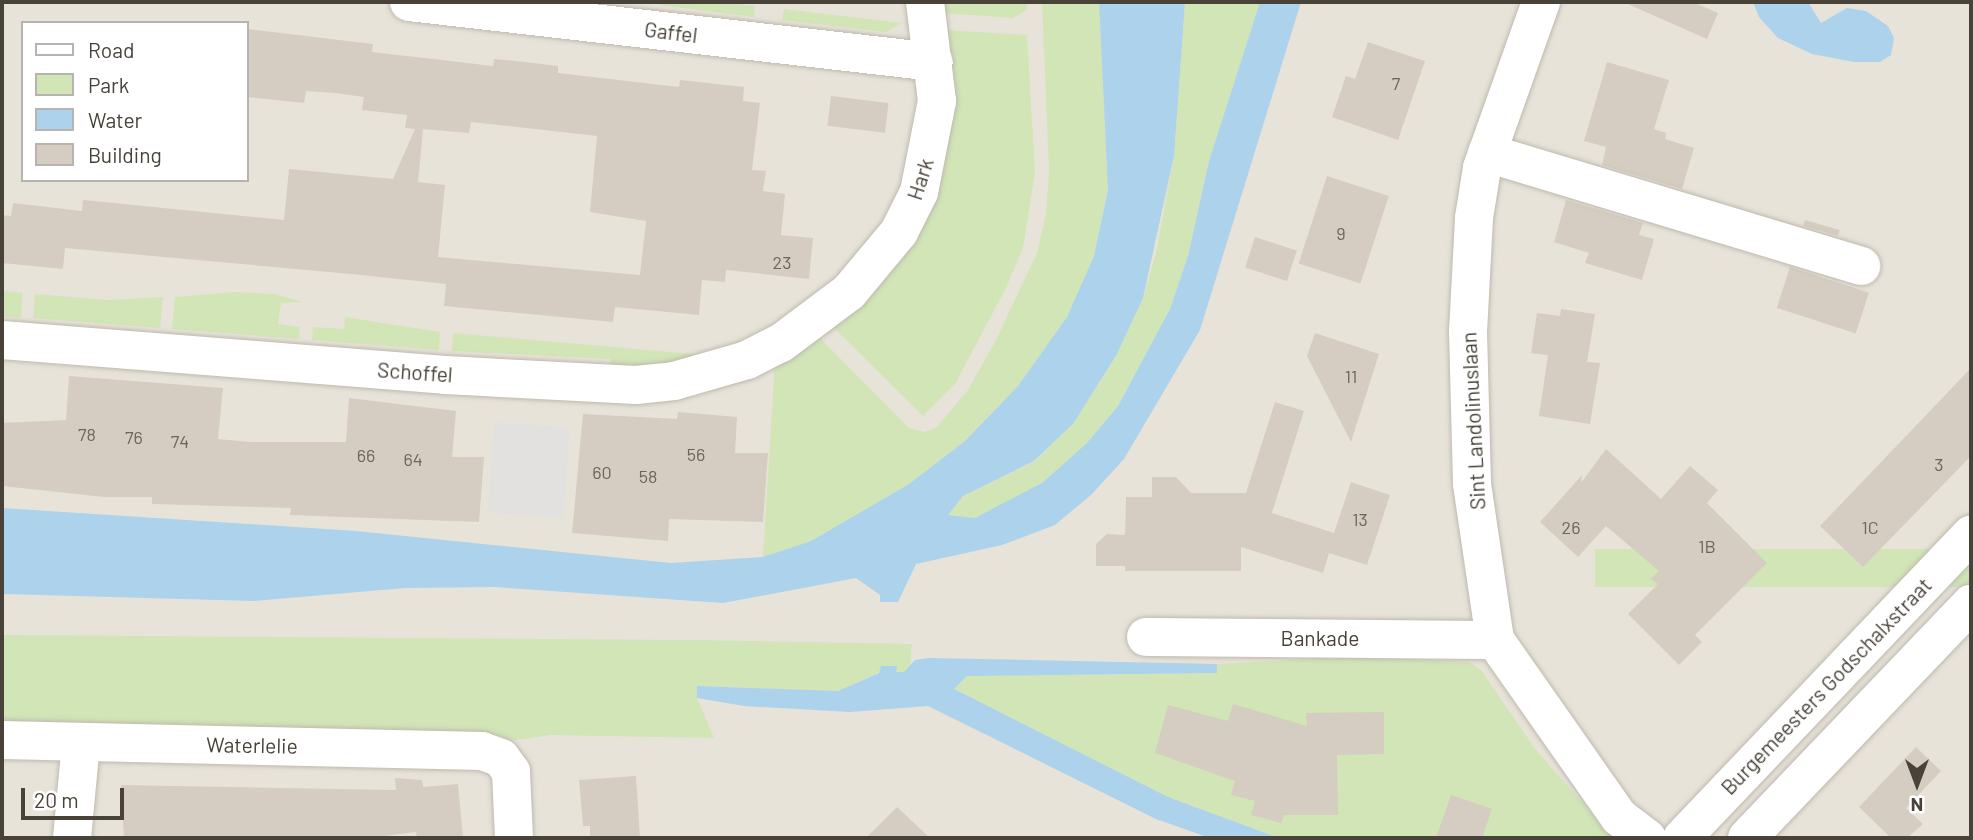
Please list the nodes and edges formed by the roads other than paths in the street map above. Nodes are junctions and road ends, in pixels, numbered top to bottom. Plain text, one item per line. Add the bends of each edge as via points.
1 (409, 2) edge
2 (925, 2) edge
3 (1541, 2) edge
4 (934, 62) junction
5 (1487, 153) junction
6 (1861, 266) dead end
7 (815, 320) joint
8 (2, 340) edge
9 (1971, 535) edge
10 (1971, 604) edge
11 (1146, 637) dead end
12 (1495, 640) junction
13 (2, 740) edge
14 (81, 741) junction
15 (72, 838) edge
16 (514, 838) edge
17 (1647, 838) edge
18 (1682, 838) edge
19 (1747, 838) edge

1 - 4 street, Gaffel
2 - 4 street, Hark
3 - 5 street, Sint Landolinuslaan
4 - 7 street, Hark via 937,101 919,192 874,266
5 - 6 street
5 - 12 street, Sint Landolinuslaan via 1473,226 1468,331 1472,484
7 - 8 street, Schoffel via 747,360 674,381 636,385 445,375
9 - 18 street, Burgemeesters Godschalxstraat via 1940,556
10 - 19 street
11 - 12 street, Bankade
12 - 17 street, Sint Landolinuslaan via 1619,817
13 - 14 street, Waterlelie
14 - 15 street
14 - 16 street, Waterlelie via 482,751 501,758 511,772

